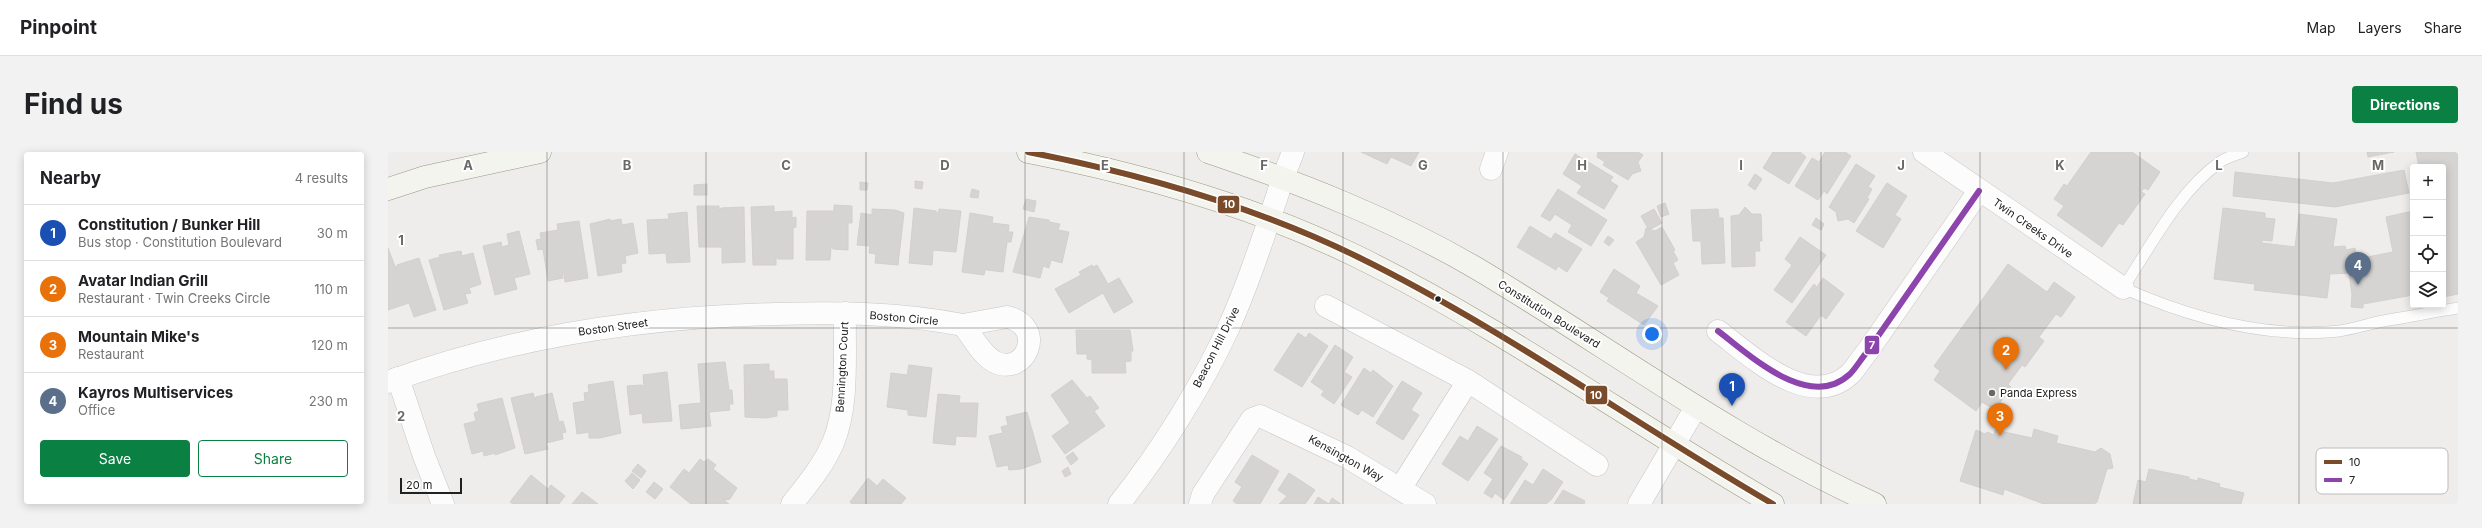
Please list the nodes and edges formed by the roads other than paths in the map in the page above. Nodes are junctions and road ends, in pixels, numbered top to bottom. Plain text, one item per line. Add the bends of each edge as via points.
1 (540, 152) edge
2 (1028, 152) edge
3 (1208, 152) edge
4 (1293, 152) edge
5 (1924, 152) edge
6 (2243, 152) edge
7 (1283, 178) junction
8 (388, 189) edge
9 (1979, 191) junction
10 (1269, 220) junction
11 (2123, 288) junction
12 (1326, 306) dead end
13 (2458, 308) edge
14 (845, 313) junction
15 (963, 325) dead end
16 (1718, 331) dead end
17 (393, 380) edge
18 (1468, 382) junction
19 (1696, 407) junction
20 (1674, 445) junction
21 (1597, 465) dead end
22 (1400, 489) junction
23 (443, 504) edge
24 (792, 504) edge
25 (1119, 504) edge
26 (1200, 504) edge
27 (1425, 504) edge
28 (1639, 504) edge
29 (1773, 504) edge
30 (1875, 504) edge

1 - 8 main road
2 - 10 main road via 1168,185
3 - 7 main road, Constitution Boulevard
4 - 7 street, Beacon Hill Drive
5 - 9 street, Twin Creeks Drive
6 - 11 lane via 2222,161 2204,176 2179,204
7 - 10 street, Beacon Hill Drive
7 - 19 main road, Constitution Boulevard via 1343,202 1475,268
9 - 11 street, Twin Creeks Drive
9 - 16 street via 1867,352 1843,378 1828,384 1811,386 1784,379
10 - 20 main road via 1356,256 1455,308
10 - 25 street, Beacon Hill Drive via 1227,330 1164,441
11 - 13 lane via 2157,303 2193,314 2242,325 2290,331 2339,331
12 - 18 street
14 - 15 street, Boston Circle via 903,315
14 - 17 street, Boston Street via 722,316 606,326 463,357
14 - 24 street, Bennington Court via 843,392 836,433 825,458
17 - 23 street
18 - 21 street
18 - 22 street
19 - 20 street
19 - 30 main road, Constitution Boulevard via 1789,463
20 - 28 street
20 - 29 main road
22 - 26 street, Kensington Way via 1347,457 1265,416 1252,419 1203,494
22 - 27 street, Kensington Way

